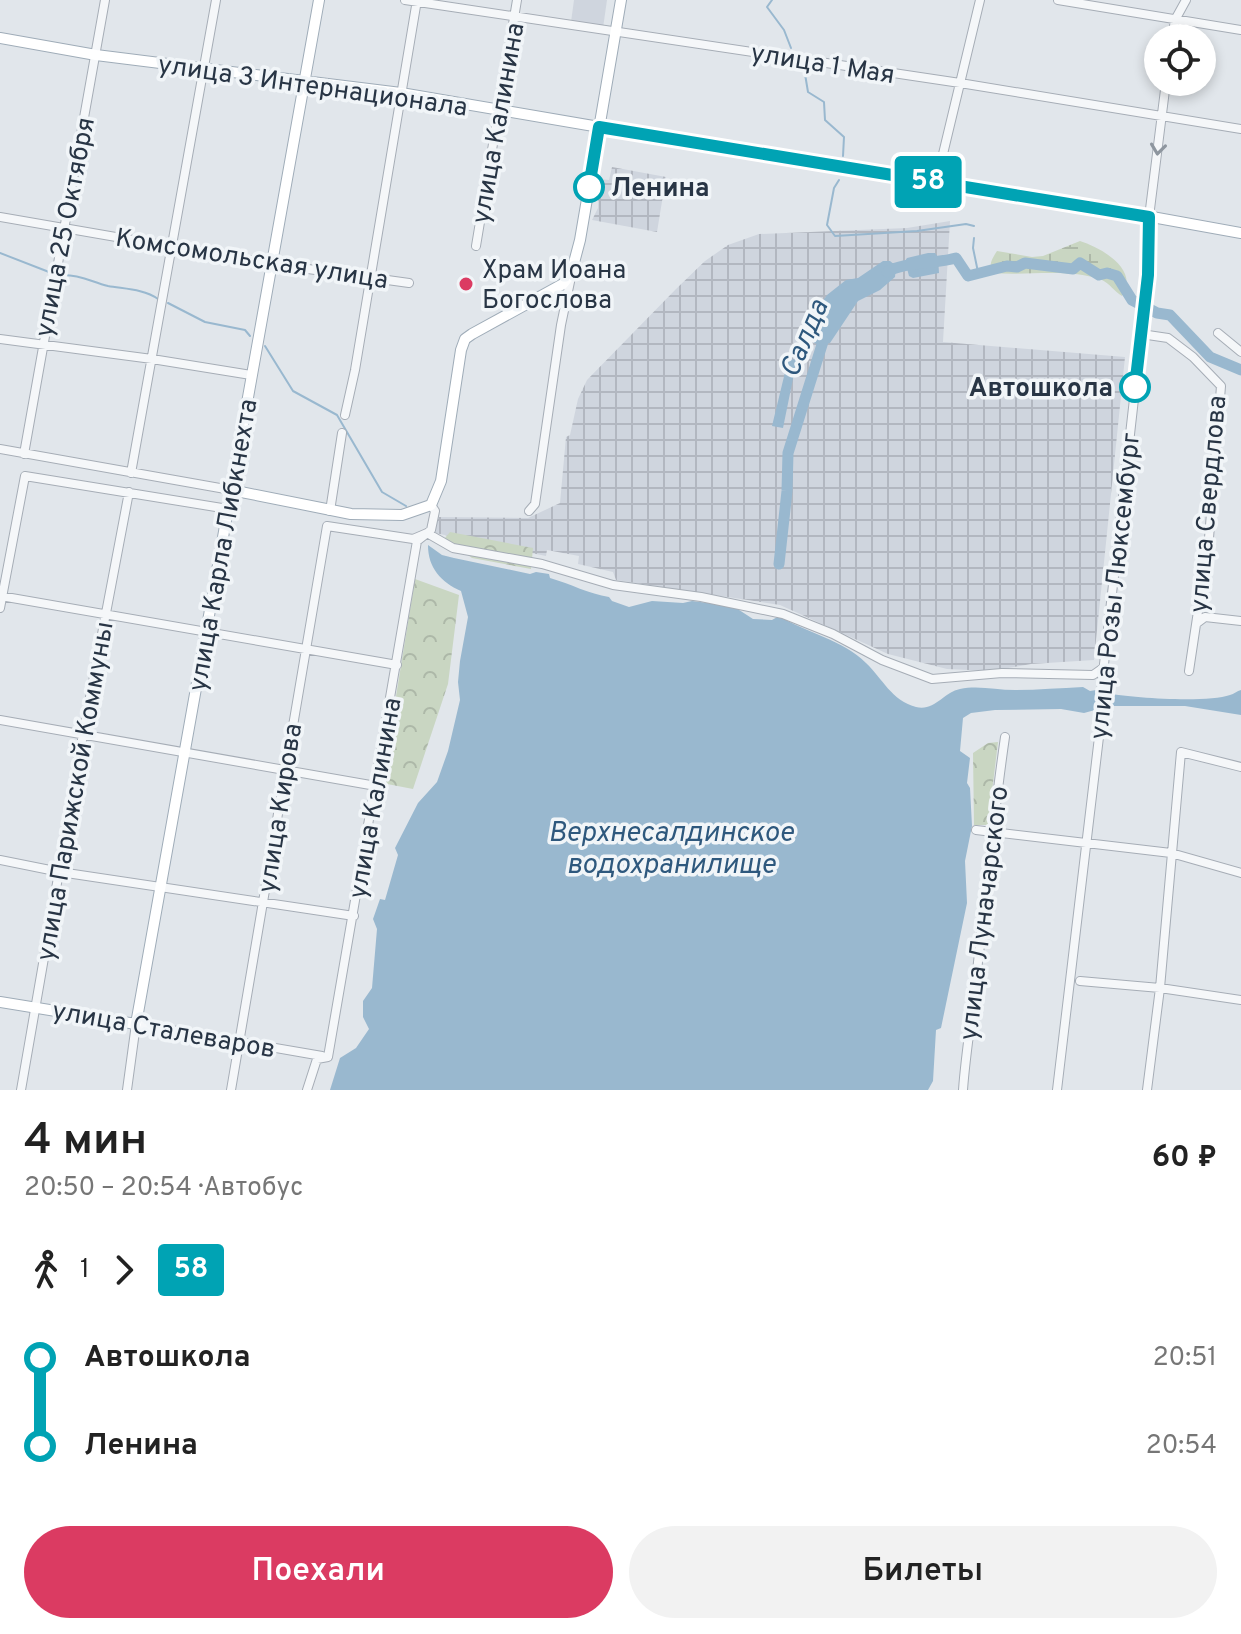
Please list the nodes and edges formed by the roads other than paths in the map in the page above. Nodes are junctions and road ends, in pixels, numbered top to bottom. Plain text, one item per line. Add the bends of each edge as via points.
1 (105, 0) edge
2 (216, 0) edge
3 (319, 0) edge
4 (405, 0) edge
5 (517, 0) edge
6 (621, 0) edge
7 (980, 0) edge
8 (1058, 0) edge
9 (1186, 0) edge
10 (417, 1) edge
11 (515, 17) junction
12 (1175, 20) junction
13 (1174, 24) edge
14 (1241, 30) edge
15 (616, 31) junction
16 (0, 38) edge
17 (96, 55) junction
18 (205, 70) junction
19 (303, 80) junction
20 (960, 83) junction
21 (401, 93) junction
22 (1164, 96) edge
23 (498, 111) junction
24 (1162, 117) junction
25 (599, 127) junction
26 (1241, 129) edge
27 (936, 183) junction
28 (0, 217) edge
29 (1149, 217) junction
30 (66, 228) junction
31 (1241, 233) edge
32 (476, 246) dead end
33 (172, 247) junction
34 (272, 264) junction
35 (571, 274) junction
36 (371, 279) junction
37 (409, 283) dead end
38 (1218, 333) dead end
39 (1141, 334) junction
40 (0, 339) edge
41 (42, 346) junction
42 (1241, 352) edge
43 (152, 359) junction
44 (251, 375) junction
45 (345, 415) dead end
46 (342, 433) dead end
47 (0, 449) edge
48 (24, 454) junction
49 (131, 473) junction
50 (231, 490) junction
51 (129, 492) junction
52 (431, 505) junction
53 (228, 509) junction
54 (330, 511) junction
55 (529, 511) dead end
56 (427, 533) junction
57 (1, 596) edge
58 (0, 608) edge
59 (105, 614) junction
60 (1241, 621) edge
61 (1196, 623) junction
62 (206, 631) junction
63 (305, 647) junction
64 (397, 665) junction
65 (1103, 668) junction
66 (1189, 671) dead end
67 (0, 720) edge
68 (83, 734) junction
69 (1005, 737) dead end
70 (186, 751) junction
71 (1241, 767) edge
72 (286, 768) junction
73 (376, 786) junction
74 (976, 830) dead end
75 (991, 832) junction
76 (1086, 843) junction
77 (1171, 853) junction
78 (0, 860) edge
79 (60, 872) junction
80 (1241, 873) edge
81 (161, 886) junction
82 (263, 903) junction
83 (354, 916) junction
84 (1080, 981) dead end
85 (1160, 988) junction
86 (1241, 1000) edge
87 (0, 1002) edge
88 (36, 1008) junction
89 (136, 1024) junction
90 (239, 1042) junction
91 (328, 1057) junction
92 (21, 1090) edge
93 (127, 1090) edge
94 (231, 1090) edge
95 (307, 1090) edge
96 (963, 1090) edge
97 (1057, 1090) edge
98 (1147, 1090) edge

1 - 17 street, улица 25 Октября
2 - 18 street
3 - 19 main road, улица Карла Либкнехта
4 - 10 street, улица 1 Мая
5 - 11 street, улица Калинина
6 - 15 main road
7 - 20 street
8 - 12 street
9 - 12 street
10 - 11 street, улица 1 Мая
10 - 21 street
11 - 15 street, улица 1 Мая
11 - 23 street, улица Калинина
12 - 13 street
12 - 14 street
15 - 20 street, улица 1 Мая
15 - 25 main road
16 - 17 main road, улица 3 Интернационала
17 - 18 main road, улица 3 Интернационала
17 - 30 street, улица 25 Октября
18 - 19 main road, улица 3 Интернационала
18 - 33 street
19 - 21 main road, улица 3 Интернационала
19 - 34 main road, улица Карла Либкнехта
20 - 24 street, улица 1 Мая
20 - 27 street
21 - 23 main road, улица 3 Интернационала
21 - 36 street
22 - 24 street, улица Розы Люксембург
23 - 25 main road, улица 3 Интернационала
23 - 32 street, улица Калинина
24 - 26 street, улица 1 Мая
24 -> 29 street, улица Розы Люксембург
25 - 27 main road, улица 3 Интернационала
25 - 35 main road
27 - 29 main road, улица 3 Интернационала
28 - 30 street, Комсомольская улица
29 - 31 main road, улица 3 Интернационала
29 - 39 street, улица Розы Люксембург
30 - 33 street, Комсомольская улица
30 - 41 street, улица 25 Октября
33 - 34 street, Комсомольская улица
33 - 43 street
34 - 36 street, Комсомольская улица
34 - 44 main road, улица Карла Либкнехта
35 - 52 main road via 563,284 465,339 441,481
35 - 55 street via 535,504
36 - 37 street, Комсомольская улица
36 - 45 street
38 - 42 street
39 - 61 street, улица Свердлова via 1168,338 1221,386 1209,538
39 - 65 street, улица Розы Люксембург
40 - 41 street
41 - 43 street
41 - 48 street, улица 25 Октября
43 - 44 street
43 - 49 street
44 - 50 main road, улица Карла Либкнехта
46 - 54 street
47 - 48 street
48 - 49 street
49 - 50 street
50 - 53 main road, улица Карла Либкнехта
50 - 54 main road
51 - 53 street
51 - 57 street via 25,476
51 - 59 street, улица Парижской Коммуны
52 - 54 main road via 402,515
52 - 56 street, улица Калинина via 435,511
53 - 62 main road, улица Карла Либкнехта
56 - 63 street, улица Кирова via 413,539 327,526
56 - 64 street, улица Калинина via 417,541
56 - 65 street via 453,548 542,564 613,585 783,614 932,679 1002,673 1093,675
57 - 58 street
57 - 59 street
59 - 62 street
59 - 68 street, улица Парижской Коммуны
60 - 61 street via 1205,617
61 - 66 street, улица Свердлова
62 - 63 street
62 - 70 main road, улица Карла Либкнехта
63 - 64 street
63 - 72 street, улица Кирова
64 - 73 street, улица Калинина
65 - 76 street, улица Розы Люксембург
67 - 68 street
68 - 70 street
68 - 79 street, улица Парижской Коммуны
69 - 75 street, улица Луначарского
70 - 72 street
70 - 81 main road, улица Карла Либкнехта
71 - 77 street via 1181,752
72 - 73 street
72 - 82 street, улица Кирова
73 - 83 street, улица Калинина
74 - 75 street
75 - 76 street
75 - 96 street, улица Луначарского
76 - 77 street
76 - 97 street, улица Розы Люксембург
77 - 80 street
77 - 85 street
78 - 79 street
79 - 81 street
79 - 88 street, улица Парижской Коммуны
81 - 82 street
81 - 89 main road, улица Карла Либкнехта
82 - 83 street
82 - 90 street, улица Кирова
83 - 91 street, улица Калинина
84 - 85 street
85 - 86 street
85 - 98 street
87 - 88 main road, улица Сталеваров
88 - 89 main road, улица Сталеваров
88 - 92 street, улица Парижской Коммуны
89 - 90 street, улица Сталеваров
89 - 93 street, улица Карла Либкнехта
90 - 91 street, улица Сталеваров
90 - 94 street, улица Кирова
91 - 95 street, улица Калинина via 317,1059

